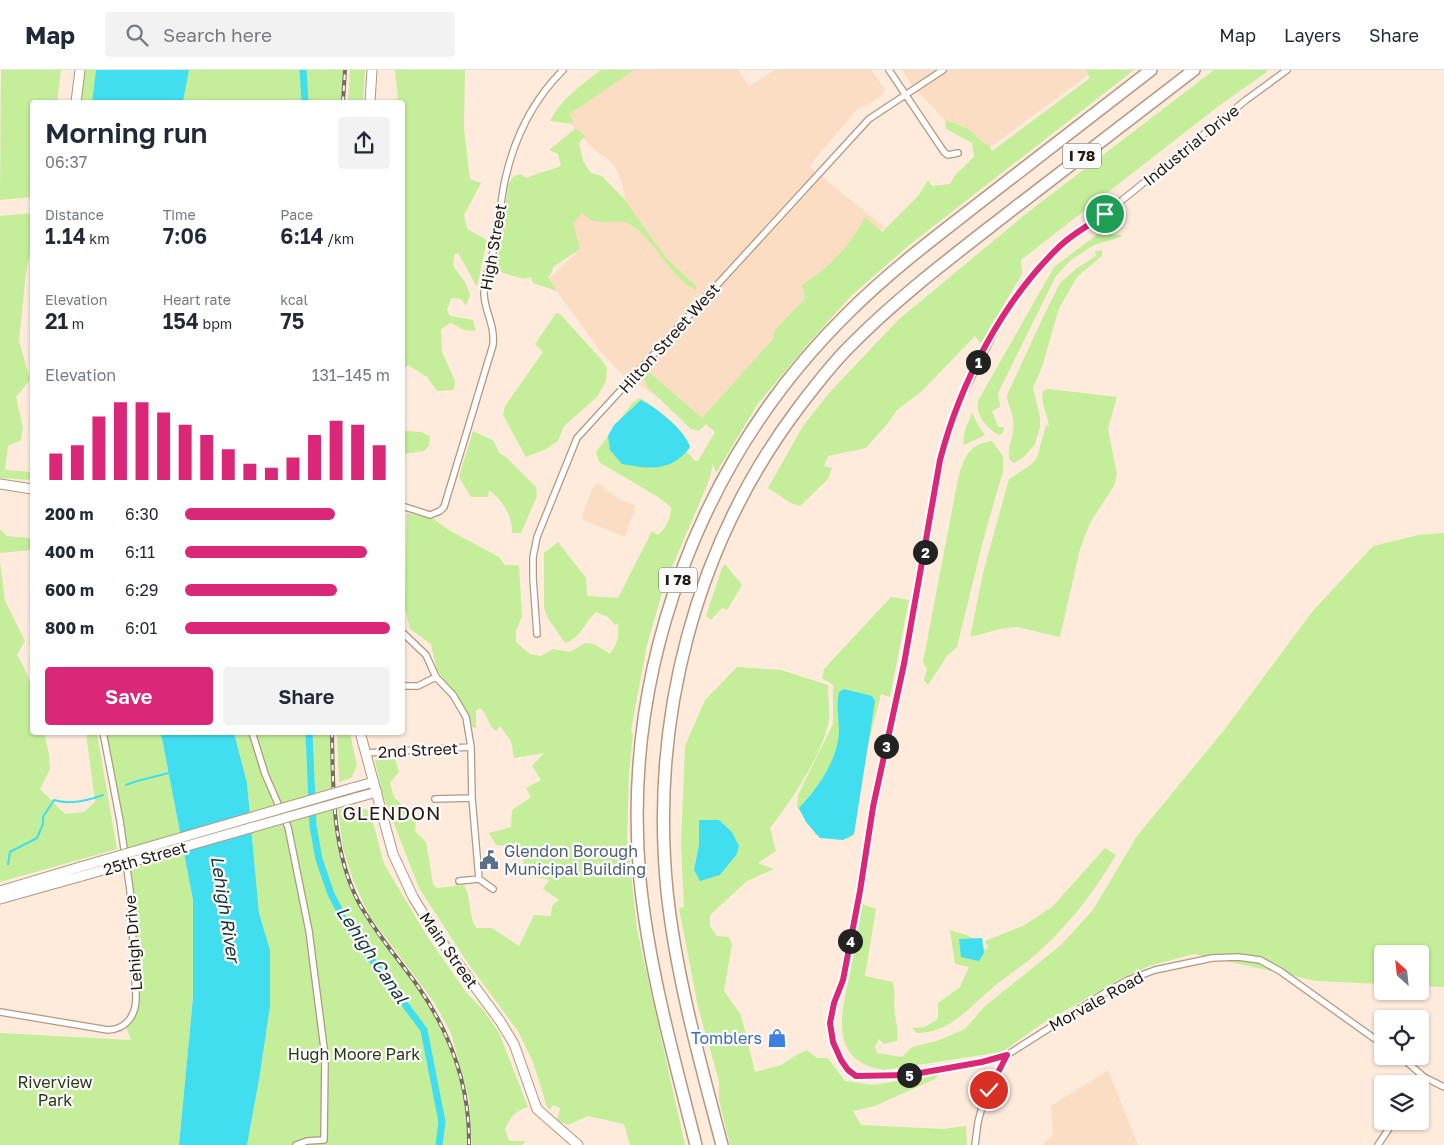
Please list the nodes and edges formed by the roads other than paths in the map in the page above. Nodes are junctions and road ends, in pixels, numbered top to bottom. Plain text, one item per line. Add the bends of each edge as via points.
1 (80, 70) edge
2 (372, 70) edge
3 (563, 70) edge
4 (889, 70) edge
5 (943, 70) edge
6 (1151, 70) edge
7 (1194, 70) edge
8 (1287, 70) edge
9 (906, 96) junction
10 (76, 100) edge
11 (370, 100) edge
12 (958, 153) dead end
13 (0, 484) edge
14 (30, 489) edge
15 (405, 507) edge
16 (536, 634) dead end
17 (405, 635) edge
18 (436, 677) junction
19 (405, 686) edge
20 (104, 735) edge
21 (253, 735) edge
22 (361, 735) edge
23 (471, 747) junction
24 (365, 753) junction
25 (374, 782) junction
26 (377, 792) junction
27 (472, 798) junction
28 (435, 800) dead end
29 (81, 871) junction
30 (479, 879) junction
31 (459, 881) dead end
32 (493, 889) dead end
33 (0, 891) edge
34 (15, 891) junction
35 (0, 899) edge
36 (0, 1012) edge
37 (1374, 1038) edge
38 (1007, 1055) junction
39 (1410, 1065) edge
40 (1422, 1075) edge
41 (1429, 1080) edge
42 (1444, 1087) edge
43 (1388, 1130) edge
44 (296, 1145) edge
45 (578, 1145) edge
46 (696, 1145) edge
47 (722, 1145) edge
48 (975, 1145) edge
49 (1378, 1145) edge

1 - 10 main road
2 - 11 main road
3 - 15 street, High Street via 536,102 515,147 504,181 496,243 484,289 493,327 493,345 444,507 430,515
4 - 9 street
5 - 9 street, Hilton Street West
6 - 46 highway, I 78 via 866,294 798,367 755,425 717,488 697,531 671,600 654,666 643,731 638,819 641,886 651,951
7 - 47 highway, I 78 via 933,272 846,350 773,444 719,545 693,614 676,682 664,775 664,822 668,893 678,957
8 - 38 street, Industrial Drive via 1105,214 1062,244 1022,287 973,372 943,449 904,664 873,807 843,980 830,1023 833,1042 841,1060 856,1076 909,1075
9 - 12 street via 944,152 948,155
9 - 16 street, Hilton Street West via 869,119 578,438 536,544 533,558
13 - 14 main road
17 - 18 street via 426,655
18 - 19 street via 418,686
18 - 23 street via 453,695 466,717
20 - 36 street, Lehigh Drive via 130,890 134,1011 125,1024 108,1030
21 - 44 street via 265,774 288,827 309,930 325,1056 324,1140
22 - 24 main road, Main Street
23 - 24 street, 2nd Street
23 - 27 street
24 - 25 main road, Main Street
25 - 26 main road, Main Street
25 - 29 main road, 25th Street, bridge
26 - 29 main road, 25th Street, bridge
26 - 45 main road, Main Street via 393,854 413,897 514,1044 538,1110
27 - 28 street
27 - 30 street
29 - 34 main road, 25th Street
30 - 31 street
30 - 32 street
33 - 34 main road, 25th Street
34 - 35 main road, 25th Street
37 - 38 street, Morvale Road via 1260,960 1212,958 1155,970 1128,980
38 - 48 street via 982,1107
39 - 40 street
41 - 42 street
43 - 49 street

